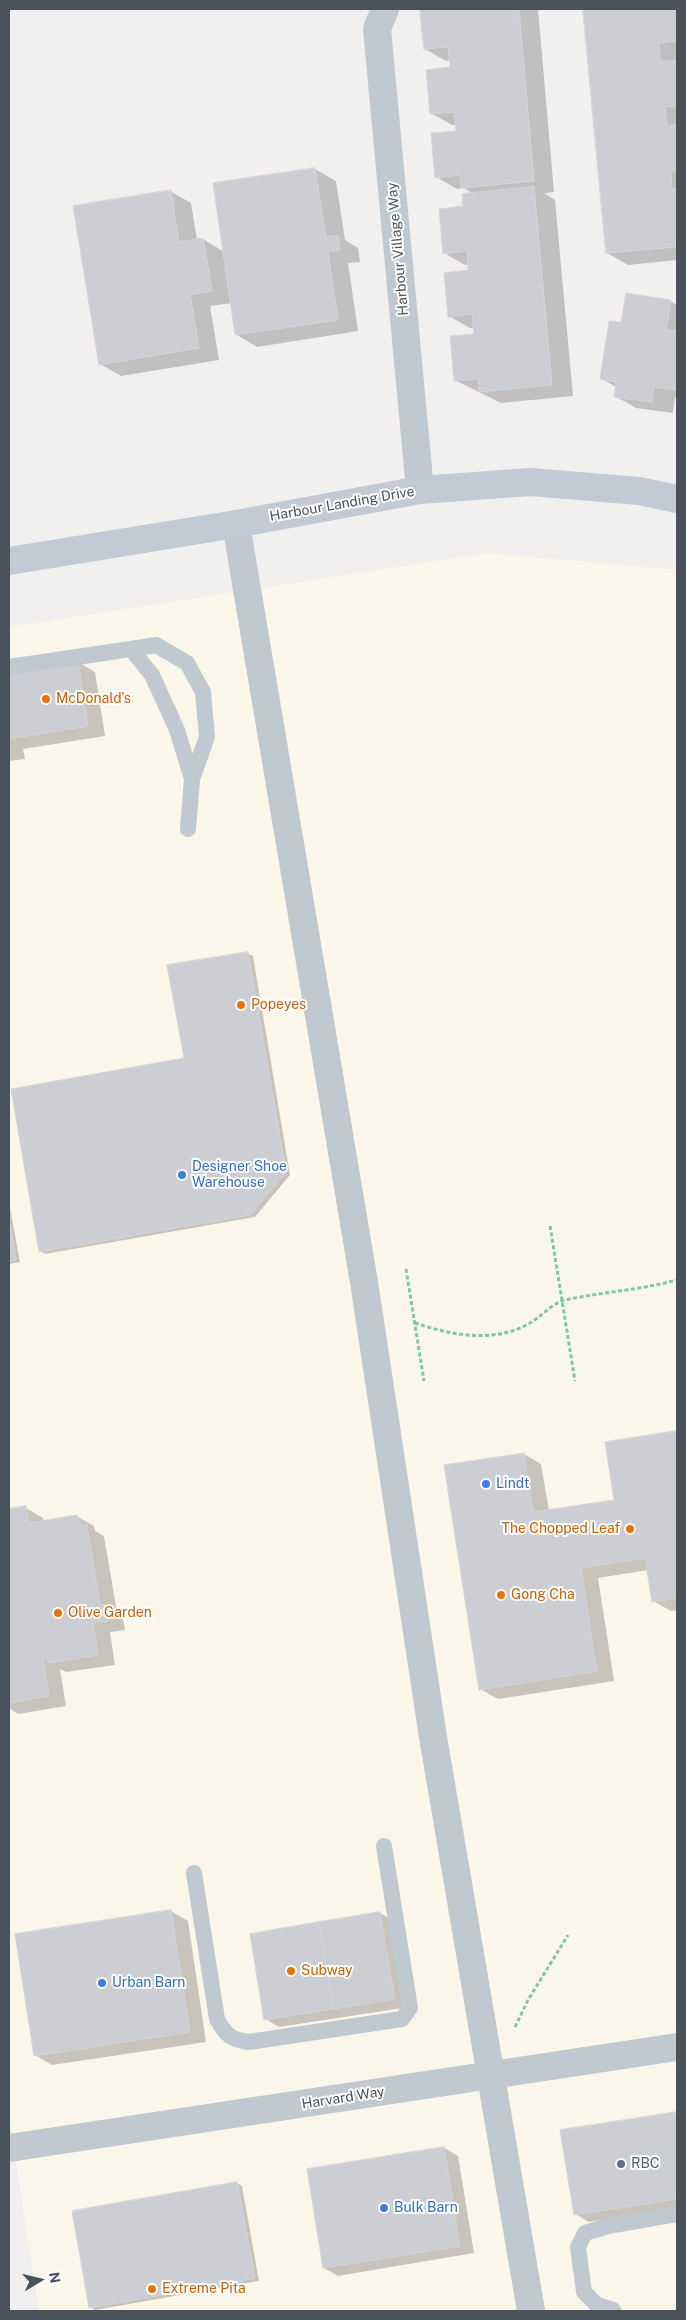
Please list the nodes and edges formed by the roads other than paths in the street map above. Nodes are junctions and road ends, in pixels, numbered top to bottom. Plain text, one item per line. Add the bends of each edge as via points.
1 (385, 9) edge
2 (420, 490) junction
3 (677, 499) edge
4 (236, 524) junction
5 (9, 561) edge
6 (131, 649) junction
7 (9, 666) edge
8 (192, 779) junction
9 (188, 829) dead end
10 (384, 1846) dead end
11 (194, 1873) dead end
12 (677, 2047) edge
13 (492, 2075) junction
14 (9, 2148) edge
15 (677, 2214) edge
16 (613, 2310) dead end
17 (531, 2311) edge

1 - 2 street, Harbour Village Way via 377,29
2 - 3 street, Harbour Landing Drive via 530,482 638,491
2 - 4 street, Harbour Landing Drive
4 - 5 street, Harbour Landing Drive
4 - 13 street via 364,1282 433,1737
6 - 7 lane
6 - 8 lane via 152,675 177,730
6 - 8 lane via 156,645 187,663 203,692 207,737
8 - 9 lane
10 - 11 lane via 410,2008 402,2019 250,2042 236,2041 224,2033 217,2019
12 - 13 street, Harvard Way
13 - 14 street, Harvard Way
13 - 17 street
15 - 16 lane via 585,2233 578,2247 584,2292 597,2305

